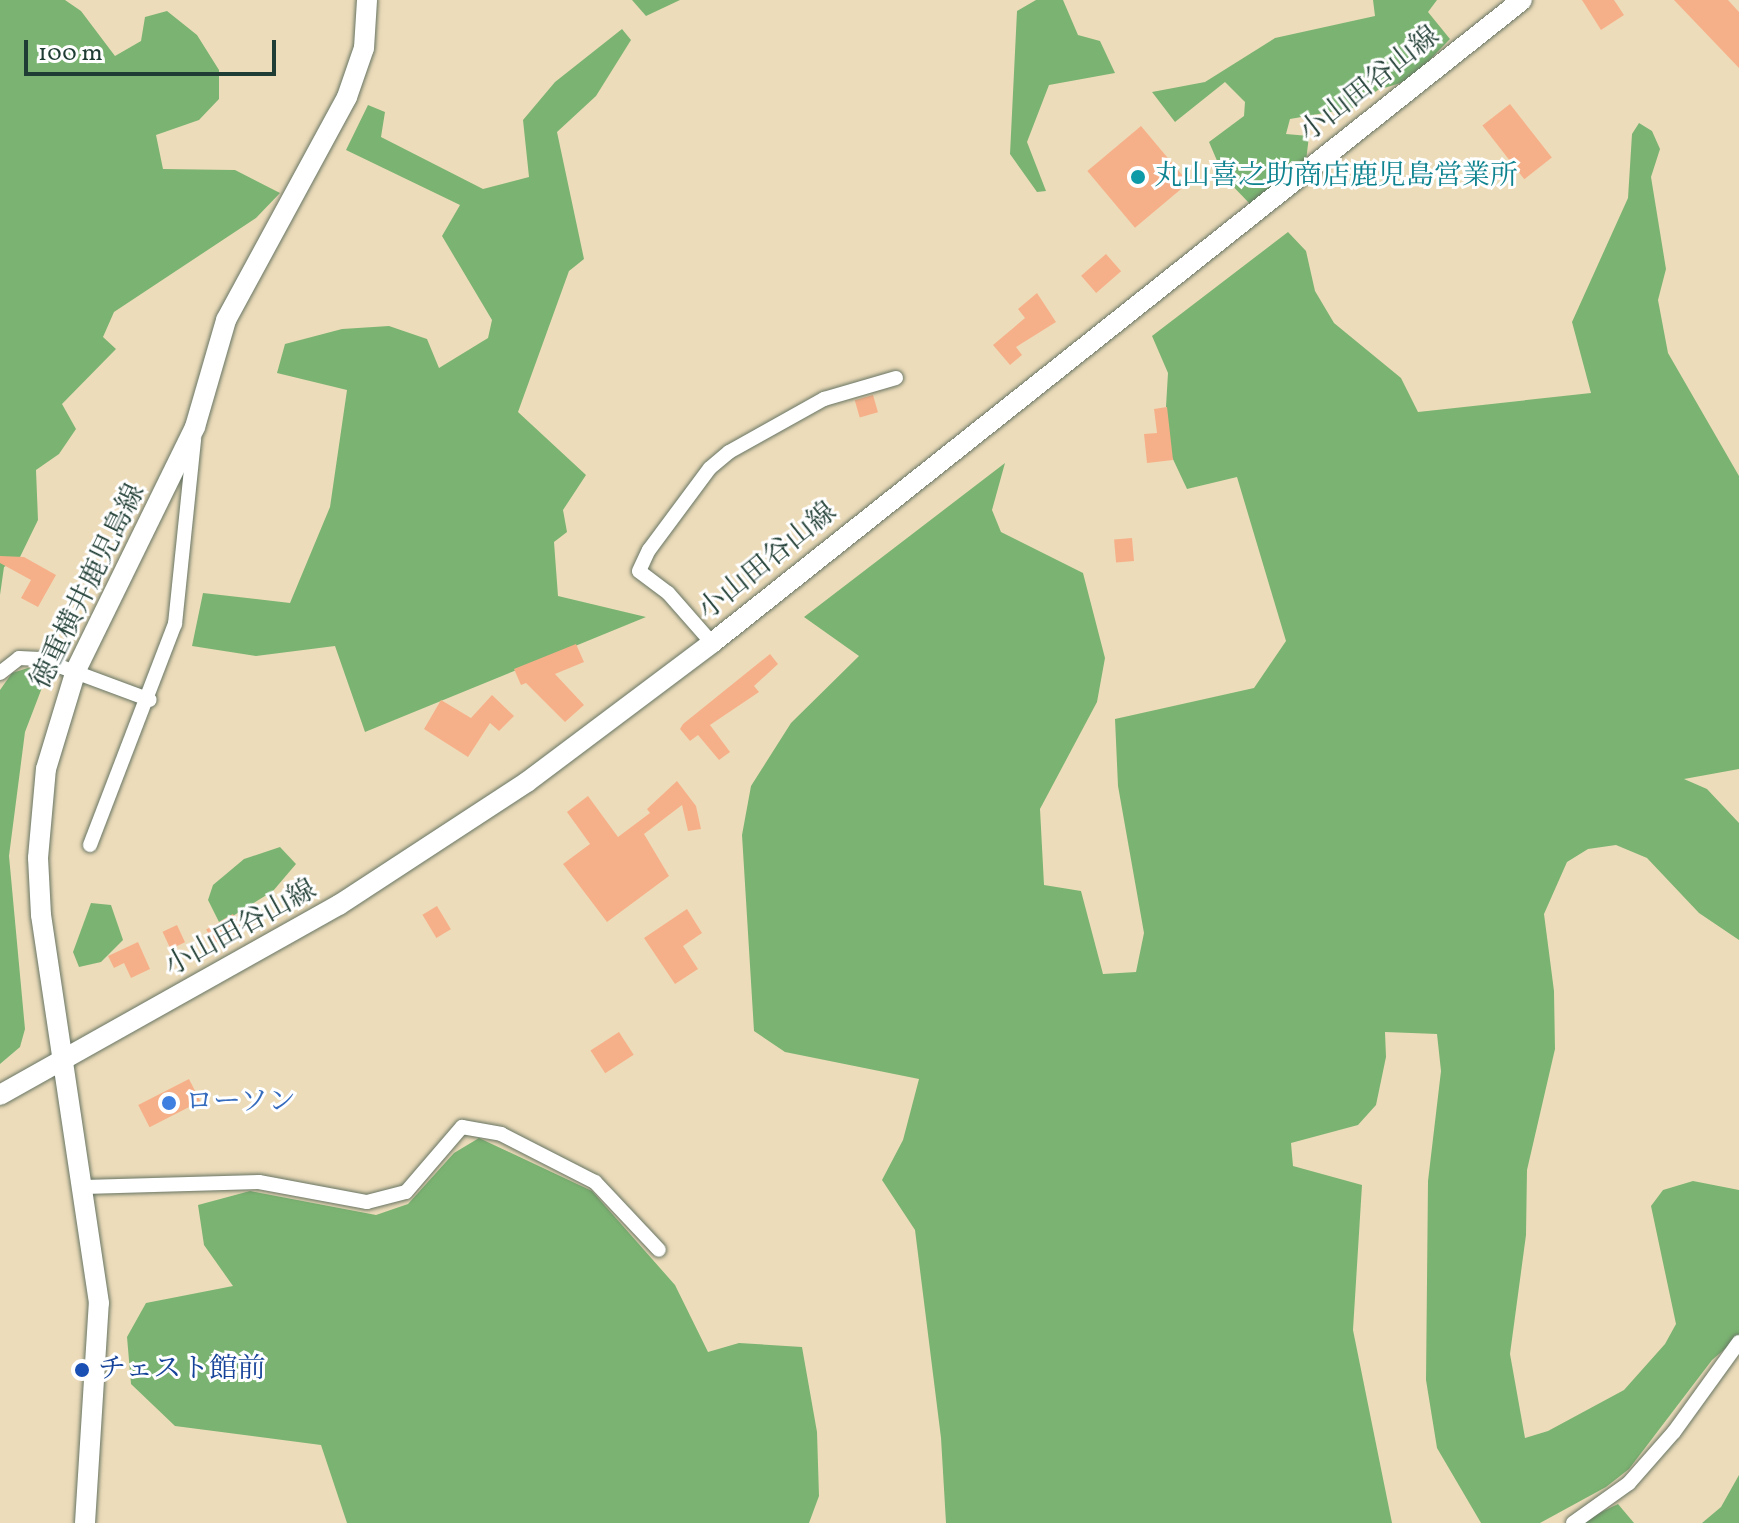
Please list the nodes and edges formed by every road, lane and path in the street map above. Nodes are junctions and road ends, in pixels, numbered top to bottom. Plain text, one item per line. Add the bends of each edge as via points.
1 (367, 0) edge
2 (1522, 0) edge
3 (896, 378) dead end
4 (195, 427) junction
5 (712, 643) junction
6 (76, 670) junction
7 (0, 673) edge
8 (150, 700) junction
9 (90, 845) dead end
10 (63, 1060) junction
11 (0, 1095) edge
12 (84, 1187) junction
13 (659, 1250) dead end
14 (1739, 1342) edge
15 (85, 1523) edge
16 (1573, 1523) edge

1 - 4 main road, 徳重横井鹿児島線 via 364,48 347,97 226,320
2 - 5 main road, 小山田谷山線
3 - 5 street via 824,399 729,452 710,468 649,550 639,571 668,593
4 - 6 main road, 徳重横井鹿児島線
4 - 8 street via 175,624
5 - 10 main road, 小山田谷山線 via 428,851
6 - 7 street via 19,658
6 - 8 street
6 - 10 main road, 徳重横井鹿児島線 via 46,769 38,858
8 - 9 street
10 - 11 main road, 小山田谷山線
10 - 12 main road, 徳重横井鹿児島線
12 - 13 street via 259,1182 367,1202 406,1192 462,1127 501,1134 595,1182
12 - 15 main road, 徳重横井鹿児島線 via 99,1303
14 - 16 street via 1674,1432 1629,1483

